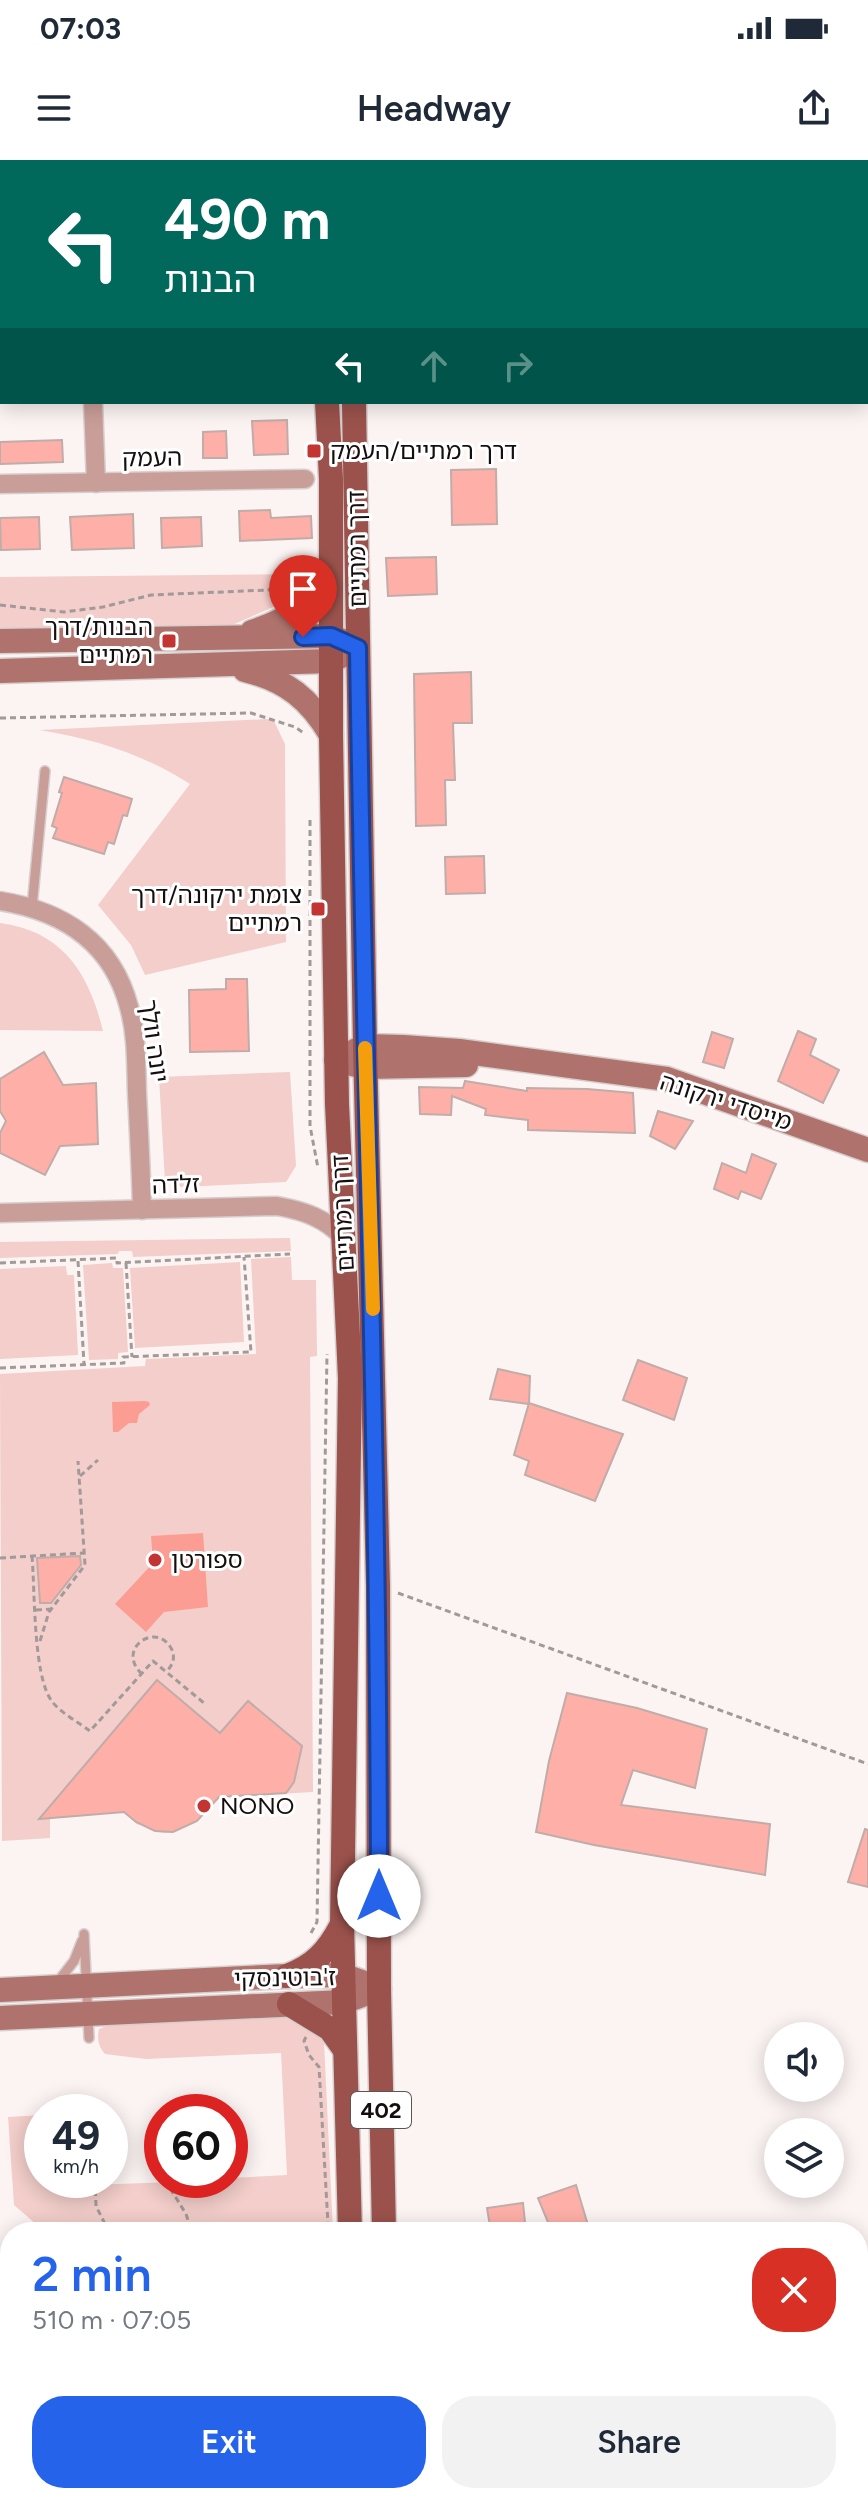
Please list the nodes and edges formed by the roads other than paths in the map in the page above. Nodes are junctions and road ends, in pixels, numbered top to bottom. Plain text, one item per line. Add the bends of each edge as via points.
1 (93, 404) edge
2 (327, 404) edge
3 (354, 404) edge
4 (305, 479) dead end
5 (96, 483) junction
6 (0, 484) edge
7 (331, 573) junction
8 (237, 637) junction
9 (0, 641) edge
10 (331, 648) junction
11 (358, 648) junction
12 (220, 663) junction
13 (0, 671) edge
14 (320, 740) junction
15 (45, 771) dead end
16 (0, 901) edge
17 (32, 907) junction
18 (365, 1056) junction
19 (336, 1060) junction
20 (868, 1150) edge
21 (142, 1210) junction
22 (0, 1213) edge
23 (345, 1239) junction
24 (342, 1924) junction
25 (342, 1975) junction
26 (287, 1976) junction
27 (87, 1985) junction
28 (53, 1987) junction
29 (379, 1989) junction
30 (0, 1990) edge
31 (343, 2002) junction
32 (289, 2004) junction
33 (88, 2012) junction
34 (0, 2018) edge
35 (89, 2038) dead end
36 (345, 2050) junction
37 (350, 2222) edge
38 (384, 2222) edge

1 - 5 street
2 - 7 main road, דרך רמתיים / 402
3 - 11 main road, דרך רמתיים / 402
4 - 5 street, העמק
5 - 6 street, העמק
7 - 8 street via 321,590 293,614
7 - 10 main road, דרך רמתיים / 402
8 - 9 street
8 - 10 street
10 - 11 street
10 - 12 street
10 - 14 main road, דרך רמתיים / 402
11 - 18 main road, דרך רמתיים / 402
12 - 13 street
12 - 14 street via 278,680 320,717
14 - 19 main road, דרך רמתיים / 402
15 - 17 lane
16 - 17 street, יונה וולך
17 - 21 street, יונה וולך via 67,921 94,945 116,972 129,1006
18 - 19 street, מייסדי ירקונה
18 - 20 street, מייסדי ירקונה via 533,1063 667,1079
18 - 29 main road, דרך רמתיים / 402 via 378,1586
19 - 23 main road, דרך רמתיים / 402
21 - 22 street, זלדה
21 - 23 street, זלדה via 277,1206 311,1213
23 - 24 main road, דרך רמתיים / 402 via 350,1378
24 - 25 main road, דרך רמתיים / 402
24 - 26 main road via 322,1955
25 - 26 street, ז'בוטינסקי
25 - 29 street, ז'בוטינסקי
25 - 31 main road, 402
26 - 27 street, ז'בוטינסקי
27 - 28 street, ז'בוטינסקי
27 - 28 lane via 84,1934 74,1961
27 - 33 lane
28 - 30 street, ז'בוטינסקי
29 - 31 street, ז'בוטינסקי
29 - 38 main road, דרך רמתיים / 402
31 - 32 street, ז'בוטינסקי
31 - 36 main road, 402
32 - 33 street, ז'בוטינסקי
32 - 36 main road via 330,2029
33 - 34 street, ז'בוטינסקי
33 - 35 lane
36 - 37 main road, 402

